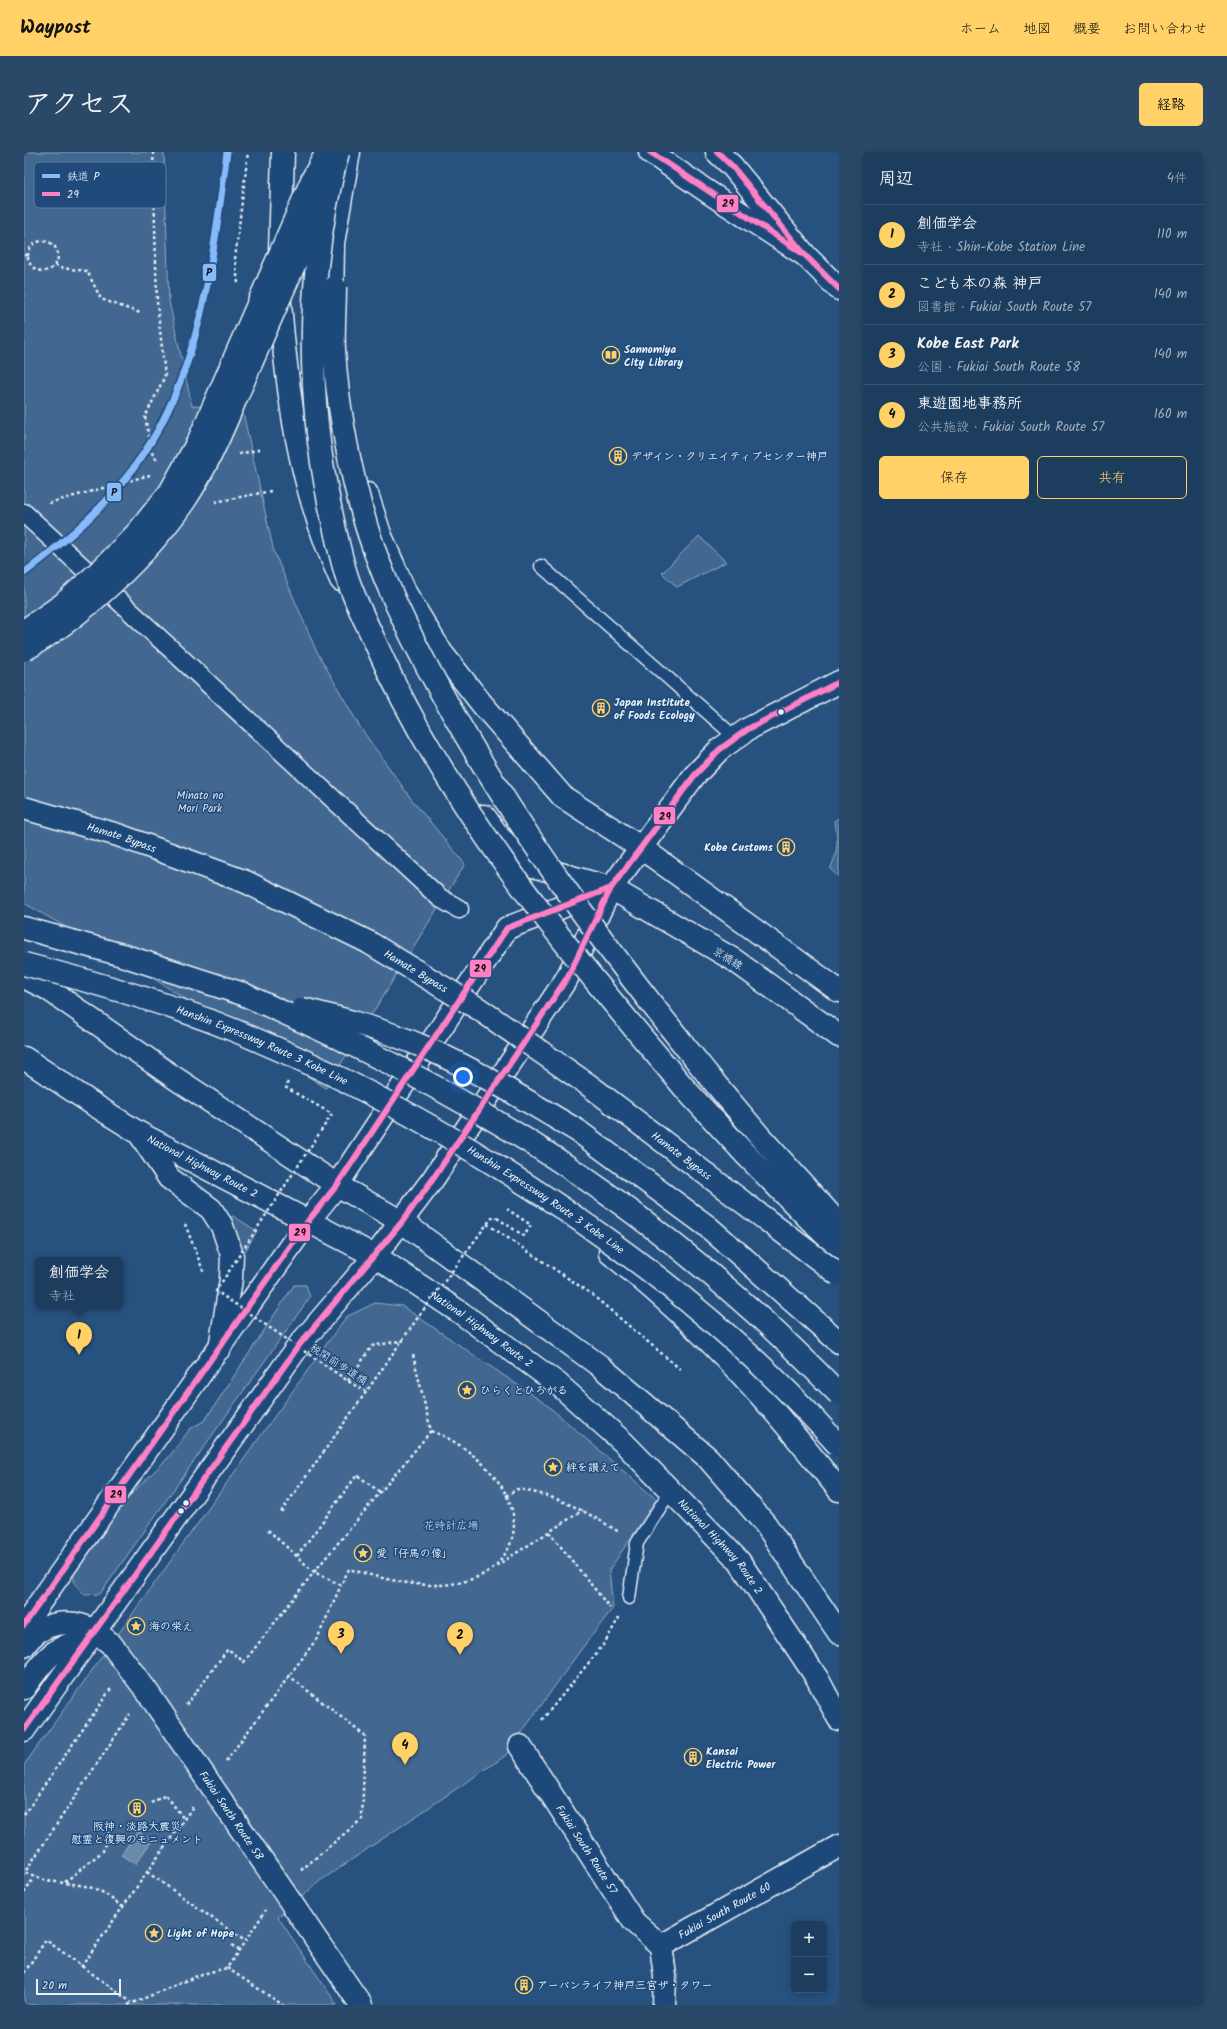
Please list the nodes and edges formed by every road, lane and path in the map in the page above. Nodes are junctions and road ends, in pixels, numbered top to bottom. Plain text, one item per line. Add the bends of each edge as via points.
1 (153, 152) edge
2 (248, 152) edge
3 (283, 152) edge
4 (327, 152) edge
5 (338, 152) edge
6 (347, 152) edge
7 (359, 152) edge
8 (650, 152) edge
9 (717, 152) edge
10 (153, 162) edge
11 (154, 208) edge
12 (24, 255) edge
13 (28, 255) junction
14 (805, 255) junction
15 (235, 259) dead end
16 (55, 265) junction
17 (839, 289) edge
18 (140, 313) dead end
19 (262, 449) dead end
20 (232, 456) dead end
21 (161, 465) dead end
22 (158, 473) dead end
23 (271, 491) dead end
24 (214, 502) dead end
25 (46, 504) dead end
26 (24, 513) edge
27 (541, 566) dead end
28 (24, 631) edge
29 (24, 650) edge
30 (839, 682) edge
31 (736, 738) junction
32 (24, 796) edge
33 (24, 808) edge
34 (640, 847) junction
35 (611, 888) junction
36 (459, 909) dead end
37 (24, 928) edge
38 (24, 964) edge
39 (24, 977) edge
40 (839, 990) edge
41 (243, 994) junction
42 (839, 1036) edge
43 (24, 1058) edge
44 (285, 1086) dead end
45 (139, 1133) junction
46 (337, 1185) junction
47 (529, 1186) junction
48 (507, 1209) dead end
49 (308, 1221) junction
50 (402, 1222) junction
51 (487, 1224) junction
52 (839, 1224) edge
53 (186, 1225) dead end
54 (839, 1249) edge
55 (375, 1256) junction
56 (839, 1261) edge
57 (204, 1273) dead end
58 (839, 1275) edge
59 (406, 1340) dead end
60 (839, 1342) edge
61 (220, 1348) junction
62 (413, 1355) dead end
63 (680, 1370) dead end
64 (348, 1381) junction
65 (366, 1392) junction
66 (839, 1394) edge
67 (431, 1431) junction
68 (839, 1446) edge
69 (671, 1490) junction
70 (839, 1490) edge
71 (380, 1492) junction
72 (506, 1496) junction
73 (583, 1510) junction
74 (281, 1512) dead end
75 (268, 1530) dead end
76 (549, 1532) junction
77 (637, 1543) junction
78 (297, 1556) junction
79 (495, 1566) junction
80 (314, 1572) junction
81 (341, 1586) junction
82 (629, 1598) joint
83 (606, 1605) dead end
84 (24, 1625) edge
85 (839, 1633) edge
86 (91, 1636) junction
87 (24, 1646) edge
88 (128, 1665) junction
89 (288, 1676) junction
90 (24, 1688) edge
91 (186, 1705) dead end
92 (130, 1713) dead end
93 (839, 1719) edge
94 (542, 1720) dead end
95 (24, 1730) edge
96 (520, 1746) dead end
97 (225, 1763) dead end
98 (198, 1799) dead end
99 (151, 1803) dead end
100 (24, 1816) edge
101 (184, 1819) junction
102 (109, 1831) dead end
103 (839, 1846) edge
104 (147, 1872) junction
105 (298, 1873) dead end
106 (34, 1878) junction
107 (64, 1882) junction
108 (24, 1893) edge
109 (268, 1906) dead end
110 (123, 1907) junction
111 (244, 1940) junction
112 (232, 1945) dead end
113 (661, 1946) junction
114 (238, 1950) junction
115 (81, 1967) junction
116 (227, 1968) junction
117 (24, 1973) edge
118 (131, 2002) junction
119 (128, 2005) edge
120 (283, 2005) edge
121 (361, 2005) edge
122 (664, 2005) edge

1 - 10 path
2 - 15 path
3 - 35 main road, 京橋線 via 278,281 284,360 293,428 308,490 327,550 352,605 413,711 447,765 499,837 529,865
4 - 28 main road, bridge via 199,440 170,492 137,533 104,567 63,604
5 - 54 main road, bridge via 316,260 312,313 315,419 323,473 346,575 390,677 452,786 567,946 688,1091 747,1156
6 - 29 main road, bridge via 317,213 214,449 185,500 116,579 75,616
6 - 34 main road via 333,243 331,313 344,398 359,467 392,564 406,594 441,652 482,704 563,797
7 - 52 main road, bridge via 342,223 335,287 334,349 347,449 360,506 379,562 402,616 426,666 504,799 586,919 708,1075
8 - 14 main road
9 - 14 main road via 732,166
11 - 21 path via 157,302 165,376 146,417 152,453
12 - 13 path
13 - 16 path via 32,266 40,271 48,270
13 - 16 path via 34,244 42,241 50,243 56,249 58,258
14 - 17 main road
16 - 18 path via 87,271 101,299
19 - 20 path
22 - 25 path
23 - 24 path
26 - 36 street via 440,898
27 - 31 lane
30 - 31 main road
31 - 34 main road via 715,754 694,776
32 - 56 main road, Hamate Bypass via 121,823 251,871 374,932 485,998 594,1074
33 - 58 main road, Hamate Bypass, bridge via 118,834 246,882 368,942 479,1009 590,1086
34 - 35 main road
34 - 40 main road
35 - 42 main road, 京橋線 via 734,960
35 - 46 main road via 507,928
35 - 50 main road via 567,978
37 - 41 main road via 122,955
38 - 47 main road, Hanshin Expressway Route 3 Kobe Line, bridge via 110,986 230,1029 320,1068 449,1136
39 - 46 main road via 48,989 172,1076
41 - 60 main road, bridge via 346,1020 423,1047 496,1082 578,1131 707,1226
41 - 66 main road, bridge via 337,1036 472,1107 602,1190 704,1268 799,1353
43 - 45 main road, National Highway Route 2
44 - 64 path, 税関前歩道橋, bridge via 332,1114 216,1290
45 - 49 main road, National Highway Route 2
45 - 61 main road via 169,1178 211,1209 222,1226 232,1255
46 - 49 main road
46 - 50 main road
47 - 68 main road, Hanshin Expressway Route 3 Kobe Line, bridge via 682,1296 775,1379
47 - 70 main road, bridge via 631,1270 715,1347 759,1394
48 - 51 path, 税関前歩道橋, bridge via 531,1225 524,1236 494,1216
49 - 55 main road, National Highway Route 2
49 - 61 main road
50 - 55 main road
50 - 85 main road via 600,1366 708,1458 766,1525
51 - 63 path via 590,1293
51 - 65 path, 税関前歩道橋, bridge
53 - 57 path
55 - 69 main road, National Highway Route 2 via 462,1313 558,1384 623,1442
55 - 86 main road via 300,1344
59 - 64 path, bridge via 372,1346
61 - 84 main road
62 - 67 path
64 - 65 path, 税関前歩道橋, bridge
65 - 74 path
67 - 71 path
67 - 72 path via 451,1438 476,1456 490,1470
69 - 77 lane
69 - 93 main road, National Highway Route 2 via 740,1561 817,1678
71 - 78 path via 357,1475
71 - 80 path
72 - 73 path via 517,1488 541,1492
72 - 79 path via 514,1525 513,1534 509,1548
73 - 76 path
73 - 77 path
75 - 78 path
76 - 79 path
76 - 83 path
77 - 82 lane
78 - 80 path
79 - 81 path via 471,1580 439,1585 408,1583 349,1569
80 - 81 path
80 - 91 path via 244,1662 228,1649
81 - 89 path via 318,1637
82 - 94 path via 604,1644
86 - 87 main road via 76,1623 60,1623 43,1628
86 - 88 main road, Fukiai South Route 58 via 111,1644
86 - 90 main road via 68,1644 51,1654
86 - 95 main road
88 - 100 path
88 - 121 main road, Fukiai South Route 58
89 - 97 path
89 - 105 path via 365,1736 362,1819
92 - 106 path via 25,1872
96 - 113 main road, Fukiai South Route 57 via 634,1922
98 - 101 path
99 - 101 path via 166,1795
101 - 104 path
102 - 107 path via 103,1850
103 - 113 main road, Fukiai South Route 60
104 - 110 path
104 - 111 path
106 - 107 path
106 - 108 path
107 - 110 path via 100,1891
109 - 111 path
110 - 115 path
111 - 114 path
112 - 114 path
113 - 122 main road via 665,1976
114 - 116 path
115 - 117 path via 46,1940
115 - 118 path
116 - 118 path via 202,1974
116 - 120 path
118 - 119 path

